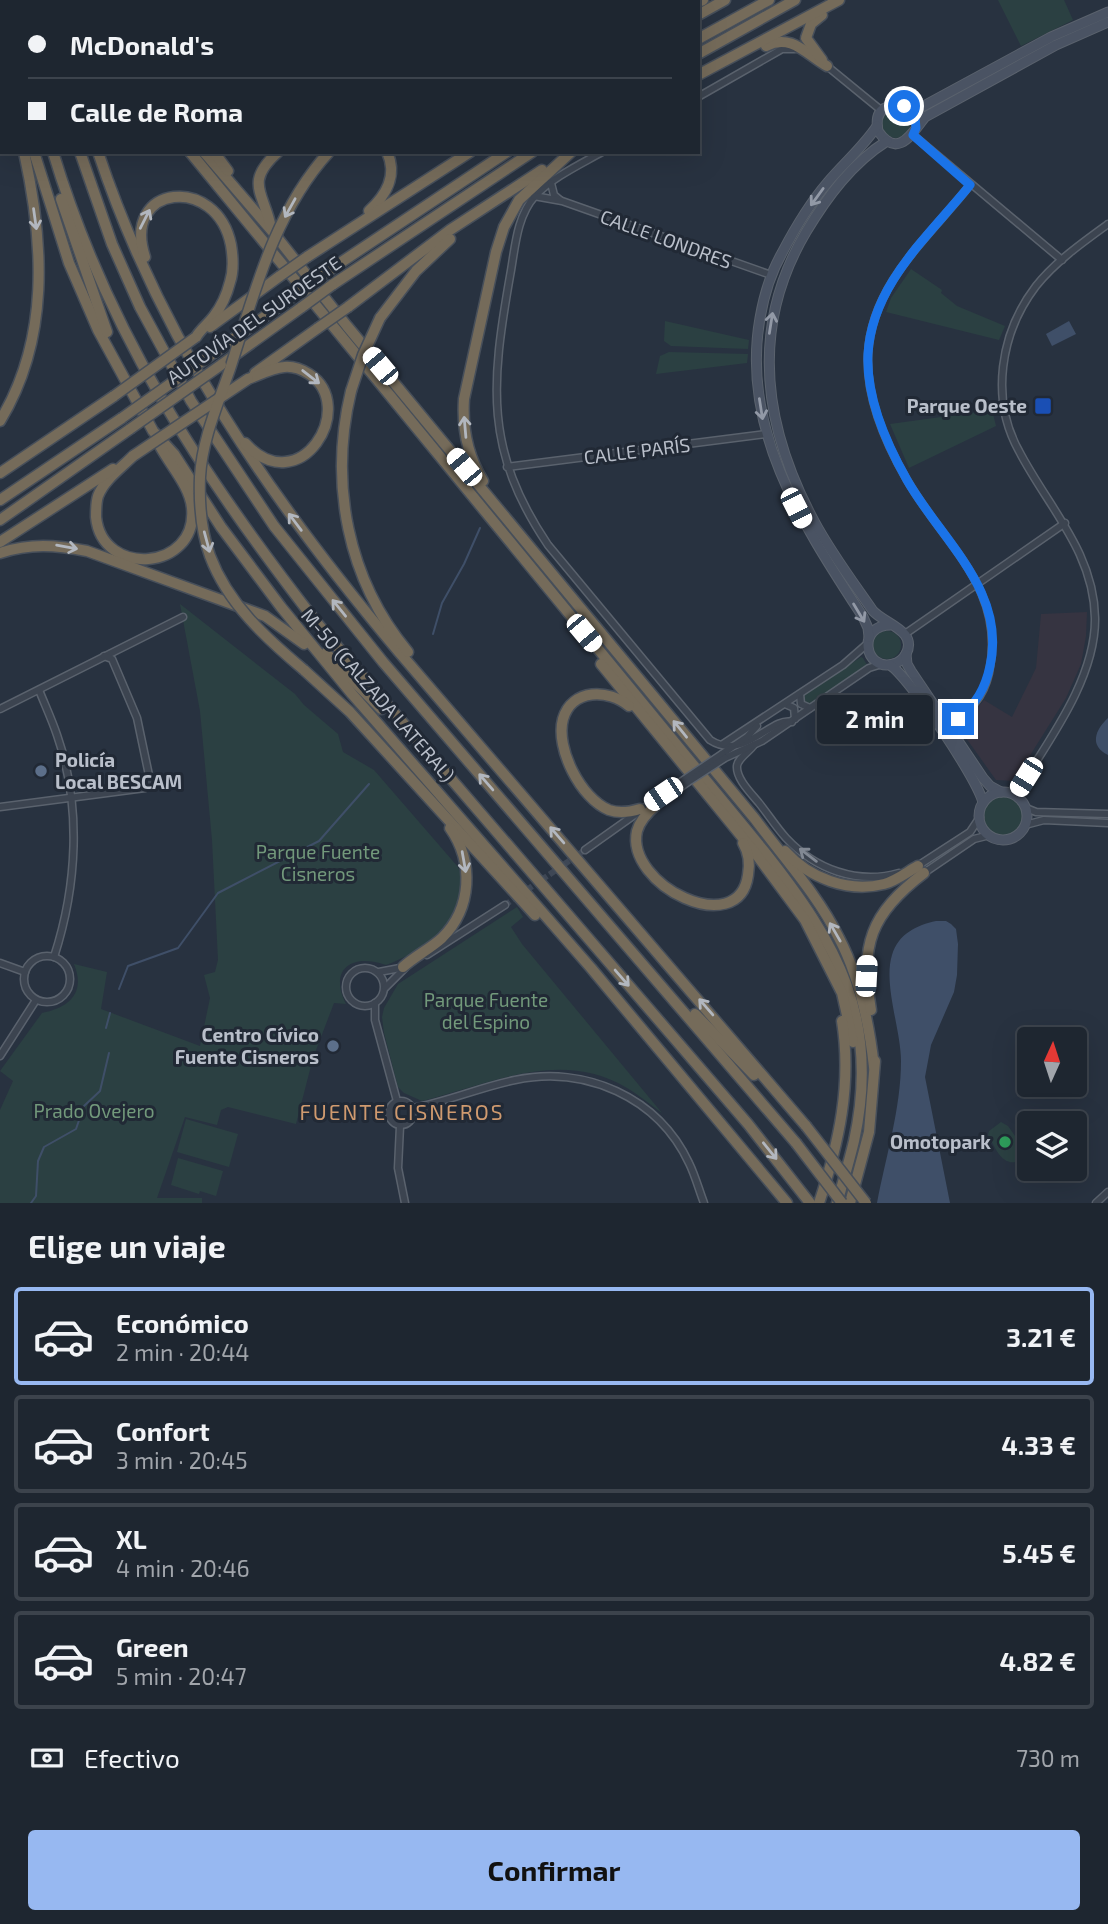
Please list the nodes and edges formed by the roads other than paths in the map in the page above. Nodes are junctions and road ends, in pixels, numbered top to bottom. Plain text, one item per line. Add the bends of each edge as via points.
1 (724, 0) edge
2 (769, 0) edge
3 (795, 0) edge
4 (840, 0) edge
5 (1108, 12) edge
6 (700, 14) edge
7 (1108, 22) edge
8 (700, 37) edge
9 (700, 53) edge
10 (809, 55) junction
11 (721, 63) junction
12 (827, 66) junction
13 (700, 74) edge
14 (700, 96) edge
15 (904, 106) junction
16 (882, 111) junction
17 (877, 126) junction
18 (915, 132) junction
19 (887, 141) junction
20 (24, 154) edge
21 (35, 154) edge
22 (51, 154) edge
23 (51, 154) edge
24 (81, 154) edge
25 (99, 154) edge
26 (192, 154) edge
27 (206, 154) edge
28 (215, 154) edge
29 (276, 154) edge
30 (328, 154) edge
31 (388, 154) edge
32 (467, 154) edge
33 (504, 154) edge
34 (529, 154) edge
35 (567, 154) edge
36 (568, 154) edge
37 (599, 154) edge
38 (551, 183) junction
39 (970, 185) junction
40 (534, 196) junction
41 (562, 201) junction
42 (488, 206) junction
43 (257, 214) junction
44 (1108, 224) edge
45 (356, 225) junction
46 (272, 231) junction
47 (1062, 260) junction
48 (771, 275) junction
49 (172, 328) junction
50 (196, 337) junction
51 (248, 379) junction
52 (225, 420) junction
53 (0, 421) edge
54 (153, 431) junction
55 (766, 434) junction
56 (174, 454) junction
57 (134, 456) junction
58 (507, 467) junction
59 (0, 473) edge
60 (0, 500) edge
61 (0, 520) edge
62 (1065, 523) junction
63 (501, 534) junction
64 (0, 542) edge
65 (0, 553) edge
66 (548, 567) junction
67 (977, 584) junction
68 (281, 607) junction
69 (183, 618) dead end
70 (892, 625) junction
71 (905, 634) junction
72 (868, 640) junction
73 (906, 654) junction
74 (104, 656) junction
75 (886, 664) junction
76 (39, 690) junction
77 (352, 694) junction
78 (800, 694) junction
79 (785, 704) junction
80 (810, 708) junction
81 (0, 709) edge
82 (350, 712) junction
83 (772, 713) junction
84 (642, 717) junction
85 (794, 720) junction
86 (947, 724) junction
87 (721, 744) junction
88 (736, 744) junction
89 (754, 745) junction
90 (429, 754) junction
91 (723, 756) junction
92 (508, 778) junction
93 (687, 780) junction
94 (1001, 792) junction
95 (1015, 795) junction
96 (72, 798) junction
97 (983, 803) junction
98 (656, 805) junction
99 (0, 807) edge
100 (1026, 808) junction
101 (640, 809) junction
102 (1108, 814) edge
103 (979, 817) junction
104 (755, 819) junction
105 (625, 822) junction
106 (1108, 823) edge
107 (1025, 825) junction
108 (737, 832) junction
109 (990, 835) junction
110 (585, 850) tunnel mouth
111 (921, 870) junction
112 (505, 905) tunnel mouth
113 (54, 957) junction
114 (0, 963) edge
115 (829, 963) junction
116 (408, 965) junction
117 (24, 972) junction
118 (379, 972) junction
119 (652, 973) junction
120 (385, 988) junction
121 (36, 1000) junction
122 (375, 1003) junction
123 (362, 1006) junction
124 (375, 1020) junction
125 (649, 1039) junction
126 (0, 1056) edge
127 (874, 1067) junction
128 (860, 1094) junction
129 (397, 1101) junction
130 (412, 1108) junction
131 (797, 1115) junction
132 (400, 1126) junction
133 (1108, 1192) edge
134 (405, 1203) edge
135 (704, 1203) edge
136 (787, 1203) edge
137 (810, 1203) edge
138 (819, 1203) edge
139 (840, 1203) edge
140 (850, 1203) edge
141 (866, 1203) edge
142 (1096, 1203) edge

1 - 6 highway
2 - 8 highway
3 - 9 highway
4 - 11 highway
4 - 12 highway via 807,30 806,38
5 - 15 street via 931,103 920,108
7 - 18 street via 944,106 925,117
10 - 11 highway via 796,44 778,41
10 - 12 highway
10 - 14 street via 793,48 782,50
11 - 13 highway
12 - 16 street
15 - 16 street via 892,105
15 - 18 street via 915,117
16 - 17 street
17 - 19 street
17 -> 48 street via 814,201
18 - 19 street via 904,142
18 - 39 street
70 -> 19 street via 873,611 803,497 774,416 768,353 774,306 800,242 834,191 870,151
20 -> 53 highway via 39,248 37,310 20,381
21 - 54 highway, M-50 (CALZADA LATERAL) via 69,263 98,330
22 - 56 highway via 104,325 139,397
23 - 90 highway via 117,319 187,443 317,624
119 -> 24 highway via 383,662 274,526 215,440 152,330 113,244
25 - 49 highway via 129,236
26 - 63 highway
27 - 43 highway
28 - 43 highway
29 - 46 highway via 259,178 261,202
30 -> 82 highway, bridge via 274,239 206,439 200,477 203,530 210,555 238,606 266,638
31 - 45 highway via 392,169 388,188
32 - 45 highway
33 - 60 highway, AUTOVÍA DEL SUROESTE, bridge
34 - 61 highway, AUTOVÍA DEL SUROESTE, bridge via 332,285
35 - 42 highway
66 -> 36 highway via 482,480 466,439 463,413 504,227 519,200
37 - 38 street
38 - 40 street
38 - 41 street via 554,195
39 - 47 street
39 - 67 street via 888,288 879,305 868,354 878,415 894,454
40 - 41 street, CALLE LONDRES
40 - 58 street via 519,225 496,372 497,419
41 - 48 street, CALLE LONDRES
42 - 51 highway, bridge
42 - 92 highway, bridge via 416,271 380,318 344,418 341,480 352,548 365,584 405,648
43 - 46 highway
44 - 47 street
45 - 50 highway, bridge
46 - 66 highway
47 - 62 street via 1036,286 1017,318 1002,377 1003,412 1018,451
48 -> 55 street via 756,352
49 -> 50 highway via 139,234 151,207 183,195 207,204 218,215 233,257 230,285 221,305
49 - 52 highway
50 - 59 highway, bridge
51 -> 52 highway via 281,367 298,368 313,377 328,405 320,440 295,461 275,462 256,454
51 - 57 highway, bridge
92 -> 52 highway via 350,593
54 - 56 highway, M-50 (CALZADA LATERAL)
54 - 57 highway via 192,507 186,538 175,550 157,558 128,557 113,549 97,526 97,497
55 - 58 street, CALLE PARÍS
55 -> 72 street via 800,517 863,617
56 - 68 highway, M-50 (CALZADA LATERAL)
57 - 64 highway
58 - 87 street via 548,545 700,728
62 - 67 street
62 - 95 street via 1089,578 1095,620 1091,651 1078,689
63 - 84 highway
63 - 128 highway via 809,911 846,980 861,1049
65 -> 77 highway via 33,545 87,551 265,616 294,635
104 -> 66 highway
67 - 71 street
67 - 86 street via 987,603 994,651 976,704
68 - 77 highway, M-50 (CALZADA LATERAL)
68 - 90 highway
69 - 74 street
70 - 71 street
70 - 72 street via 878,627
71 - 73 street
72 - 75 street via 873,659
72 - 78 street via 852,658
73 - 75 street via 897,663
73 - 86 street via 911,671
74 - 76 street
74 - 96 street via 112,659 137,718 150,780 145,788
75 - 80 street via 869,668
75 - 97 street via 904,676 976,783
76 - 81 street
76 - 96 street via 58,737
77 - 125 highway, M-50 (CALZADA LATERAL)
78 - 79 street
78 - 80 street via 801,704
79 - 83 street
79 - 85 street via 794,708
80 - 85 street
82 -> 116 highway via 443,819 463,853 467,882 459,914 442,938
82 - 125 highway
83 - 87 street
83 - 88 street
84 - 101 highway via 620,698 590,694 570,707 562,735 574,775 595,802 622,813
84 - 108 highway
85 - 88 street via 782,721
85 - 89 street
86 - 94 street via 983,778
87 - 88 street
88 - 91 street
89 - 91 street
111 -> 89 street via 863,878 820,865 787,839 743,781 738,764
90 -> 137 highway via 748,1124
91 - 93 street, bridge
131 -> 92 highway
93 - 98 street
93 - 101 street
94 - 95 street
94 - 97 street
95 - 100 street
96 - 99 street
96 - 113 street via 74,845 68,907
97 - 103 street
98 - 105 street
98 - 108 highway via 638,829 639,853 650,872 687,900 726,903 740,894 750,865
100 - 102 street
100 - 107 street
101 - 105 street
103 - 109 street
103 - 111 street via 970,832
104 - 111 highway via 791,857 834,883 884,884
127 -> 104 highway via 865,1011 839,936
105 - 110 street
106 - 107 street via 1044,820
107 - 109 street via 1010,838
108 - 115 highway via 805,920
109 - 111 street via 974,839
111 - 127 highway via 888,906 867,951 866,976 877,1041
112 - 116 street
113 - 117 street via 33,960
113 - 121 street via 69,971 67,991 51,1003
114 - 117 street
115 - 128 highway via 842,993 855,1047
115 - 138 highway via 846,1047 846,1093
116 - 118 street
116 - 120 street
117 - 121 street via 25,988
118 - 120 street
118 - 123 street via 364,967 348,978 349,998
119 - 131 highway
119 - 139 highway, bridge via 796,1143
120 - 122 street
121 - 126 street
122 - 123 street
122 - 124 street
123 - 124 street
124 - 129 street
125 - 136 highway, M-50 (CALZADA LATERAL)
127 - 140 highway via 869,1132
128 - 139 highway
129 - 130 street
129 - 132 street via 388,1116
130 - 132 street via 411,1120
130 - 135 street via 534,1077 560,1075 592,1081 618,1090 659,1119 689,1162
131 - 141 highway, bridge
132 - 134 street via 398,1168
133 - 142 street

